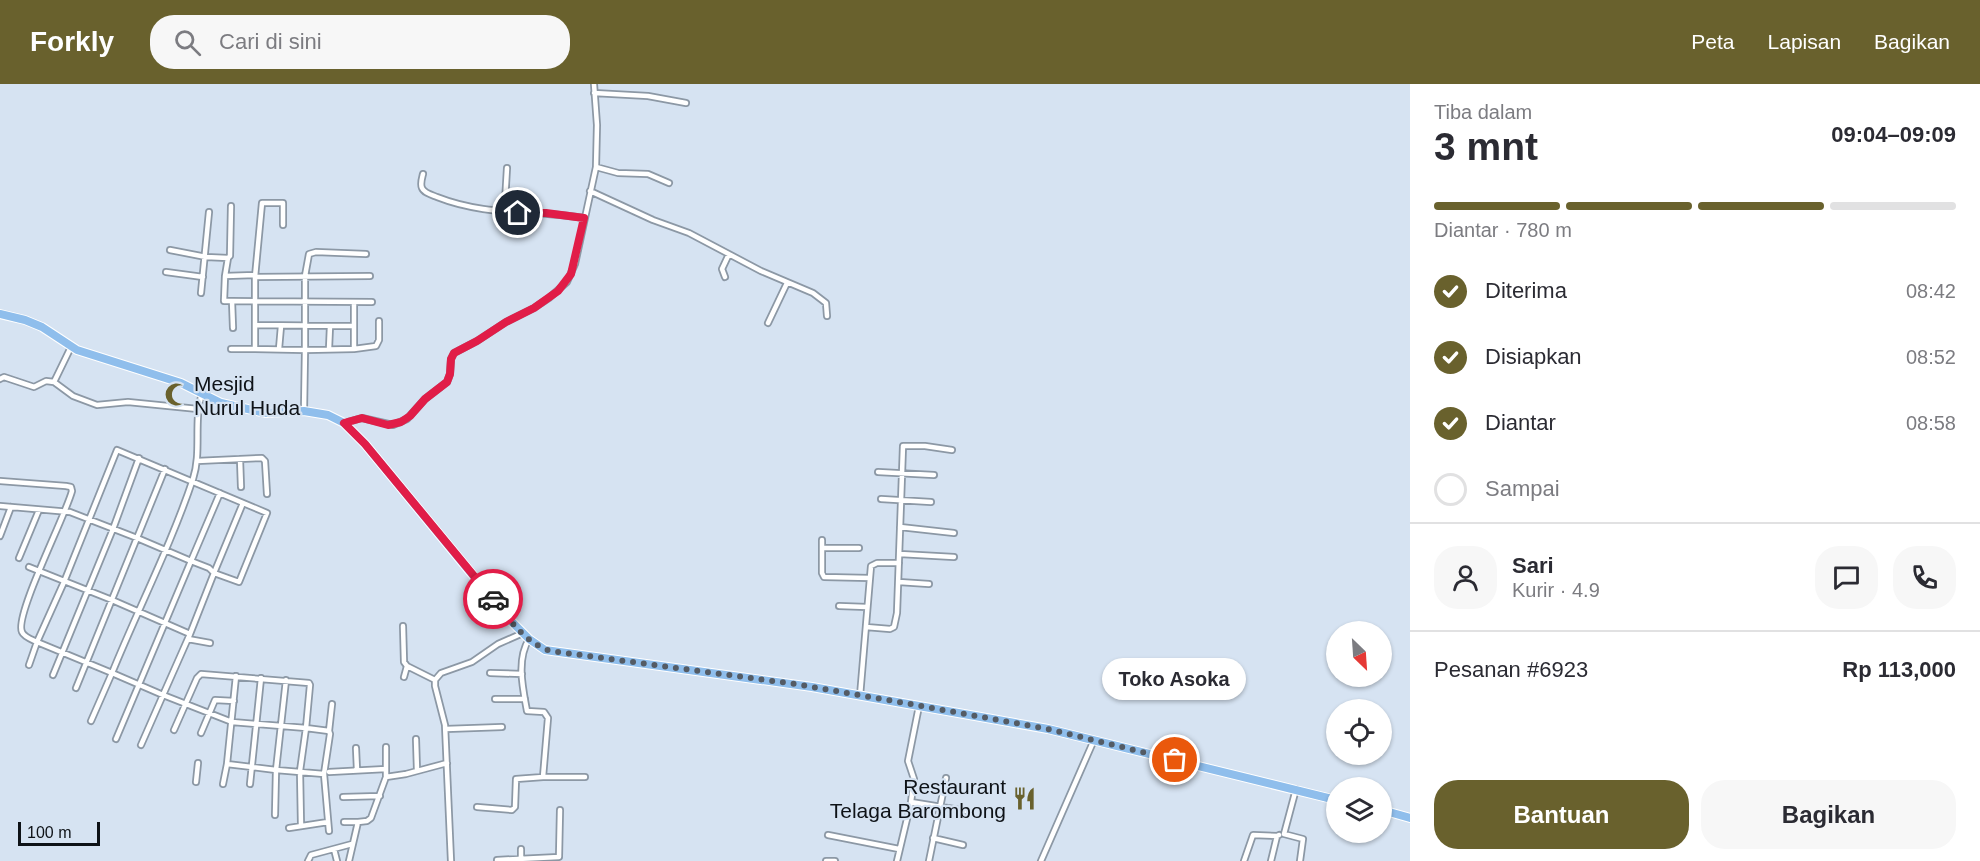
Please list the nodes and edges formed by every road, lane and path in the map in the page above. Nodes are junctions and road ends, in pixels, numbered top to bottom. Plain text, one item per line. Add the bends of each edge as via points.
1 (594, 84) edge
2 (594, 93) junction
3 (686, 103) dead end
4 (596, 167) junction
5 (507, 168) dead end
6 (423, 174) dead end
7 (669, 183) dead end
8 (590, 191) junction
9 (231, 206) dead end
10 (209, 212) dead end
11 (506, 212) junction
12 (584, 218) junction
13 (283, 225) dead end
14 (170, 249) dead end
15 (366, 254) dead end
16 (729, 254) junction
17 (206, 257) junction
18 (228, 258) junction
19 (166, 272) dead end
20 (225, 276) junction
21 (255, 276) junction
22 (305, 276) junction
23 (369, 276) dead end
24 (203, 277) junction
25 (725, 277) dead end
26 (787, 283) junction
27 (201, 293) dead end
28 (232, 301) junction
29 (256, 302) junction
30 (305, 302) junction
31 (354, 302) junction
32 (372, 302) dead end
33 (0, 314) edge
34 (827, 316) dead end
35 (379, 321) dead end
36 (768, 323) dead end
37 (256, 326) junction
38 (281, 326) junction
39 (354, 326) junction
40 (305, 327) junction
41 (330, 327) junction
42 (232, 328) dead end
43 (71, 348) junction
44 (231, 349) dead end
45 (255, 349) junction
46 (279, 349) junction
47 (329, 349) junction
48 (354, 349) junction
49 (305, 350) junction
50 (0, 379) edge
51 (54, 382) junction
52 (202, 393) junction
53 (198, 409) junction
54 (304, 411) junction
55 (344, 423) junction
56 (952, 450) dead end
57 (139, 458) junction
58 (240, 459) junction
59 (196, 461) junction
60 (165, 469) junction
61 (879, 472) dead end
62 (902, 473) junction
63 (933, 475) dead end
64 (0, 481) edge
65 (192, 481) junction
66 (241, 487) dead end
67 (219, 493) junction
68 (267, 494) dead end
69 (881, 499) dead end
70 (902, 499) junction
71 (931, 502) dead end
72 (243, 503) junction
73 (0, 506) edge
74 (11, 507) junction
75 (39, 510) junction
76 (64, 512) junction
77 (89, 519) junction
78 (900, 527) junction
79 (113, 529) junction
80 (954, 533) dead end
81 (0, 536) edge
82 (137, 538) junction
83 (822, 540) dead end
84 (822, 548) junction
85 (859, 548) dead end
86 (164, 549) junction
87 (900, 554) junction
88 (954, 557) dead end
89 (19, 558) dead end
90 (191, 561) junction
91 (899, 563) junction
92 (29, 567) dead end
93 (39, 572) junction
94 (214, 573) junction
95 (870, 578) junction
96 (64, 582) junction
97 (899, 582) junction
98 (929, 584) dead end
99 (88, 591) junction
100 (112, 600) junction
101 (839, 606) dead end
102 (867, 607) junction
103 (137, 611) junction
104 (165, 623) junction
105 (403, 627) dead end
106 (866, 627) junction
107 (189, 636) junction
108 (526, 636) junction
109 (37, 642) junction
110 (210, 643) dead end
111 (62, 654) junction
112 (86, 663) junction
113 (30, 665) dead end
114 (406, 666) junction
115 (112, 673) junction
116 (490, 673) dead end
117 (522, 674) junction
118 (53, 675) dead end
119 (236, 676) junction
120 (404, 677) dead end
121 (261, 678) junction
122 (286, 680) junction
123 (435, 680) junction
124 (138, 684) junction
125 (76, 688) dead end
126 (163, 695) junction
127 (860, 696) junction
128 (495, 699) dead end
129 (525, 699) junction
130 (234, 701) junction
131 (186, 704) junction
132 (332, 704) dead end
133 (919, 706) junction
134 (209, 713) junction
135 (91, 721) dead end
136 (232, 722) junction
137 (257, 723) junction
138 (280, 725) junction
139 (502, 727) dead end
140 (306, 728) junction
141 (446, 729) junction
142 (174, 730) dead end
143 (329, 731) junction
144 (201, 733) dead end
145 (116, 739) dead end
146 (416, 740) dead end
147 (1094, 740) junction
148 (141, 745) dead end
149 (356, 747) dead end
150 (386, 747) dead end
151 (198, 763) dead end
152 (447, 763) junction
153 (227, 764) junction
154 (251, 768) junction
155 (386, 769) junction
156 (276, 770) junction
157 (357, 770) junction
158 (417, 770) junction
159 (300, 771) junction
160 (326, 773) junction
161 (386, 777) junction
162 (543, 777) junction
163 (585, 777) dead end
164 (946, 778) dead end
165 (196, 782) dead end
166 (223, 784) dead end
167 (250, 784) dead end
168 (1296, 789) junction
169 (380, 796) junction
170 (343, 797) dead end
171 (1326, 797) edge
172 (911, 802) junction
173 (940, 806) junction
174 (477, 807) dead end
175 (560, 810) dead end
176 (966, 811) dead end
177 (1392, 813) edge
178 (274, 814) dead end
179 (1410, 818) edge
180 (328, 822) junction
181 (344, 822) dead end
182 (358, 822) junction
183 (301, 825) junction
184 (289, 828) dead end
185 (329, 831) dead end
186 (1284, 834) junction
187 (828, 835) dead end
188 (1276, 836) junction
189 (933, 838) junction
190 (352, 844) junction
191 (963, 845) dead end
192 (334, 849) junction
193 (521, 849) dead end
194 (899, 849) junction
195 (497, 860) dead end
196 (521, 860) edge
197 (308, 861) edge
198 (337, 861) edge
199 (349, 861) edge
200 (451, 861) edge
201 (826, 861) edge
202 (835, 861) edge
203 (897, 861) edge
204 (929, 861) edge
205 (1041, 861) edge
206 (1244, 861) edge
207 (1271, 861) edge
208 (1300, 861) edge

1 - 2 street
2 - 3 street
2 - 4 street
4 - 7 street via 648,174
4 - 8 street
5 - 11 street
6 - 11 street via 421,187 430,195 466,207
8 - 12 street
8 - 16 street
9 - 18 street
10 - 17 street
11 - 12 street
12 - 55 street via 571,274 558,291 454,353 447,382 401,422 388,425 362,418
13 - 21 street via 283,203 262,202
14 - 17 street
15 - 22 street via 312,253
16 - 25 street via 722,269
16 - 26 street
17 - 18 street
17 - 24 street
18 - 20 street
19 - 24 street
20 - 21 street
20 - 28 street via 224,301
21 - 22 street
21 - 29 street
22 - 23 street
22 - 30 street
24 - 27 street
26 - 34 street via 819,297 826,303
26 - 36 street
28 - 29 street
28 - 42 street
29 - 30 street
29 - 37 street
30 - 31 street
30 - 40 street
31 - 32 street
31 - 39 street
33 - 43 main road via 38,325
35 - 48 street via 380,340 376,346
37 - 38 street
37 - 45 street
38 - 40 street
38 - 46 street
39 - 41 street
39 - 48 street
40 - 41 street
40 - 49 street
41 - 47 street
43 - 51 street
43 - 52 main road via 181,382
44 - 45 street
45 - 46 street
46 - 49 street
47 - 48 street
47 - 49 street
49 - 54 street
50 - 51 street via 34,387
51 - 53 street via 73,396 97,405 128,402
52 - 53 street
52 - 54 main road via 221,403 257,412
53 - 59 street
54 - 55 main road via 328,415
55 - 108 main road
56 - 62 street via 903,446
57 - 60 street
57 - 77 street via 117,450
57 - 79 street
58 - 59 street
58 - 66 street
58 - 68 street via 264,460
59 - 65 street
60 - 65 street
60 - 82 street
61 - 62 street
62 - 63 street
62 - 70 street
64 - 76 street via 71,487
65 - 67 street
65 - 86 street
67 - 72 street
67 - 90 street
69 - 70 street
70 - 71 street
70 - 78 street
72 - 94 street
72 - 94 street via 267,513 239,582
73 - 74 street
74 - 75 street
74 - 81 street
75 - 76 street
75 - 89 street
76 - 77 street
76 - 93 street
77 - 79 street
77 - 96 street
78 - 80 street
78 - 87 street
79 - 82 street
79 - 99 street
82 - 86 street
82 - 100 street
83 - 84 street
84 - 85 street
84 - 95 street via 824,577
86 - 90 street
86 - 103 street
87 - 88 street
87 - 91 street
90 - 94 street
90 - 104 street
91 - 95 street via 874,563
91 - 97 street
92 - 93 street
93 - 96 street
93 - 109 street via 21,622 23,635
94 - 107 street
95 - 102 street
96 - 99 street
96 - 109 street
97 - 98 street
97 - 106 street via 894,627
99 - 100 street
99 - 111 street
100 - 103 street
100 - 112 street
101 - 102 street
102 - 106 street
103 - 104 street
103 - 115 street
104 - 107 street
104 - 124 street
105 - 114 street
106 - 127 street
107 - 110 street
107 - 126 street
108 - 117 street
108 - 123 street via 498,644 472,662 441,673
108 - 127 main road via 541,648 560,653
109 - 111 street
109 - 113 street
111 - 112 street
111 - 118 street
112 - 115 street
112 - 125 street
114 - 120 street
114 - 123 street
115 - 124 street
115 - 135 street
116 - 117 street
117 - 129 street
119 - 121 street
119 - 130 street
119 - 131 street via 201,674
121 - 122 street
121 - 137 street
122 - 138 street
122 - 140 street via 310,684
123 - 141 street
124 - 126 street
124 - 145 street
126 - 131 street
126 - 148 street
127 - 133 main road
128 - 129 street
129 - 162 street via 527,711 548,716
130 - 134 street via 216,700
130 - 136 street
131 - 134 street
131 - 142 street
132 - 143 street
133 - 147 main road
133 - 172 street via 908,761 914,779
134 - 136 street
134 - 144 street
136 - 137 street
136 - 153 street
137 - 138 street
137 - 154 street
138 - 140 street
138 - 156 street
139 - 141 street
140 - 143 street
140 - 159 street
141 - 152 street
143 - 160 street
146 - 158 street
147 - 168 main road
147 - 205 street
149 - 157 street
150 - 155 street
151 - 165 street
152 - 158 street
152 - 200 street
153 - 154 street
153 - 166 street
154 - 156 street
154 - 167 street
155 - 157 street
155 - 161 street
156 - 159 street
156 - 178 street
157 - 160 street
158 - 161 street
159 - 160 street
159 - 183 street
160 - 180 street
161 - 169 street
162 - 163 street
162 - 174 street via 516,779 516,805 512,810
164 - 173 street
168 - 171 main road
168 - 186 street
169 - 170 street
169 - 182 street via 371,818
172 - 173 street
172 - 194 street
173 - 176 street
173 - 189 street
175 - 196 street via 559,857
177 - 179 main road
180 - 183 street
180 - 185 street
181 - 182 street
182 - 190 street
183 - 184 street
186 - 188 street
186 - 208 street via 1303,838
187 - 194 street
188 - 206 street via 1253,835
188 - 207 street
189 - 191 street
189 - 204 street
190 - 192 street
190 - 199 street
192 - 197 street via 311,855
192 - 198 street
193 - 196 street
194 - 203 street
195 - 196 street
201 - 202 street

